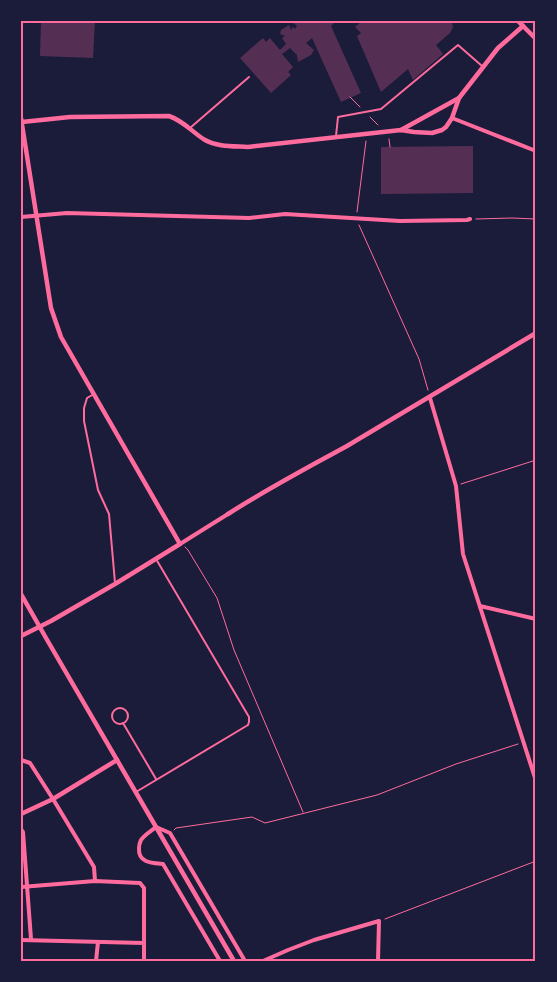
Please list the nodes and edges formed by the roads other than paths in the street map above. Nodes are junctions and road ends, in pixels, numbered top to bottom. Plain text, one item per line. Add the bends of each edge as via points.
1 (518, 21) edge
2 (523, 26) junction
3 (536, 39) edge
4 (483, 67) junction
5 (249, 77) dead end
6 (459, 98) junction
7 (452, 118) junction
8 (22, 120) edge
9 (190, 128) junction
10 (401, 130) junction
11 (336, 136) junction
12 (536, 151) edge
13 (36, 216) junction
14 (21, 217) edge
15 (470, 219) road end
16 (536, 333) edge
17 (94, 394) junction
18 (430, 398) junction
19 (228, 514) joint
20 (180, 544) junction
21 (156, 559) junction
22 (115, 584) junction
23 (21, 594) edge
24 (480, 606) junction
25 (536, 619) edge
26 (39, 626) junction
27 (21, 636) edge
28 (123, 723) junction
29 (21, 760) edge
30 (117, 760) junction
31 (156, 779) junction
32 (536, 781) edge
33 (136, 792) junction
34 (53, 799) junction
35 (21, 814) edge
36 (156, 827) junction
37 (21, 829) edge
38 (95, 881) junction
39 (21, 887) edge
40 (27, 887) junction
41 (31, 939) junction
42 (21, 940) edge
43 (98, 942) junction
44 (144, 943) junction
45 (96, 961) edge
46 (144, 961) edge
47 (220, 961) edge
48 (234, 961) edge
49 (245, 961) edge
50 (263, 961) edge
51 (378, 961) edge

1 - 2 street
2 - 3 street
2 - 4 street via 498,48
4 - 6 street
4 - 11 lane via 458,45 381,109 338,116
5 - 9 lane
6 - 7 street
6 - 10 street
7 - 10 street via 446,127 432,133
7 - 12 street
8 - 9 street via 169,116
8 - 13 street
9 - 11 street via 206,141 240,146
10 - 11 street
13 - 14 street
13 - 15 street via 67,213 249,218 285,214 400,221
13 - 17 street via 51,308 61,337
16 - 18 street
17 - 20 street
17 - 22 lane via 87,398 84,421 98,490 109,514
18 - 19 street
18 - 24 street via 456,486 463,554
19 - 20 street
20 - 21 street
21 - 22 street
21 - 31 lane via 249,722
22 - 26 street
23 - 26 street
24 - 25 street
24 - 32 street
26 - 27 street
26 - 30 street
28 - 28 lane via 113,721 111,715 115,708 123,708 127,712 128,717
28 - 31 lane
29 - 34 street via 30,763
30 - 33 street
30 - 34 street
31 - 33 lane
33 - 36 street
34 - 35 street
34 - 38 street via 94,867
36 - 47 street via 141,840 139,854 142,860 162,864
36 - 48 street
36 - 49 street via 170,833
37 - 40 street
38 - 40 street
38 - 44 street via 140,882 144,888
39 - 40 street
40 - 41 street
41 - 42 street
41 - 43 street
43 - 44 street
43 - 45 street
44 - 46 street
50 - 51 street via 314,940 379,921

